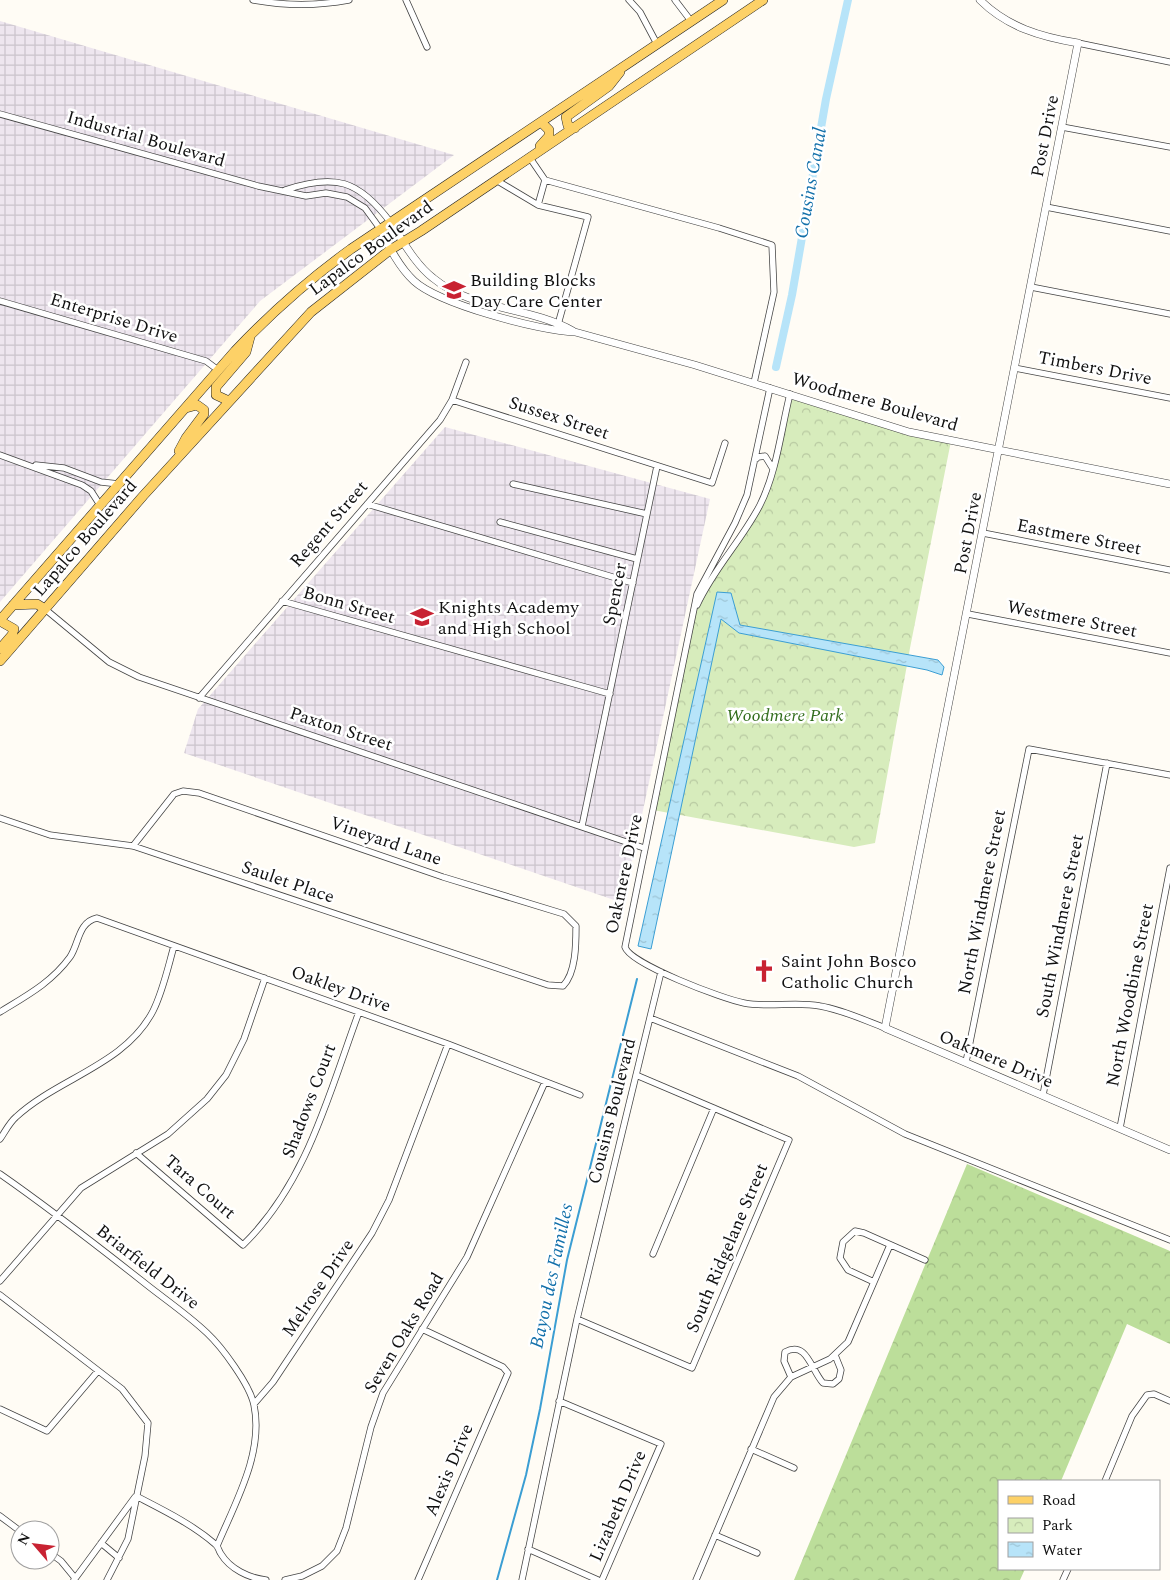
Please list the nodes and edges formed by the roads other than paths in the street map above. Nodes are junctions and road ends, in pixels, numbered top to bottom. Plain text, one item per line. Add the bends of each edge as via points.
1 (254, 0) edge
2 (349, 0) edge
3 (406, 0) edge
4 (629, 0) edge
5 (675, 0) edge
6 (723, 0) edge
7 (763, 0) edge
8 (980, 0) edge
9 (691, 21) junction
10 (1078, 43) junction
11 (658, 44) junction
12 (427, 47) dead end
13 (1170, 62) edge
14 (625, 66) junction
15 (0, 114) edge
16 (541, 122) junction
17 (1062, 127) junction
18 (575, 128) junction
19 (1170, 147) edge
20 (530, 158) junction
21 (496, 180) junction
22 (545, 180) junction
23 (285, 190) junction
24 (474, 195) junction
25 (538, 204) junction
26 (1046, 207) junction
27 (391, 223) junction
28 (380, 230) junction
29 (1170, 231) edge
30 (403, 241) junction
31 (390, 250) junction
32 (1031, 287) junction
33 (0, 301) edge
34 (1170, 314) edge
35 (558, 322) junction
36 (556, 331) junction
37 (575, 332) junction
38 (251, 334) junction
39 (466, 362) dead end
40 (1015, 368) junction
41 (218, 370) junction
42 (754, 383) junction
43 (770, 388) junction
44 (790, 394) junction
45 (1170, 398) edge
46 (452, 400) junction
47 (229, 401) junction
48 (185, 408) junction
49 (725, 443) dead end
50 (999, 451) junction
51 (0, 455) edge
52 (756, 459) junction
53 (175, 461) junction
54 (28, 464) junction
55 (657, 466) junction
56 (772, 469) junction
57 (119, 484) junction
58 (513, 484) dead end
59 (1170, 484) edge
60 (367, 504) junction
61 (100, 505) junction
62 (646, 514) junction
63 (500, 522) dead end
64 (983, 533) junction
65 (637, 559) junction
66 (1170, 570) edge
67 (633, 583) junction
68 (282, 601) junction
69 (13, 605) junction
70 (46, 609) junction
71 (694, 612) junction
72 (968, 614) junction
73 (0, 620) edge
74 (0, 649) edge
75 (1170, 653) edge
76 (0, 661) edge
77 (610, 694) junction
78 (199, 698) junction
79 (1107, 763) junction
80 (1170, 775) edge
81 (0, 818) edge
82 (582, 826) junction
83 (133, 846) junction
84 (644, 848) junction
85 (1170, 868) edge
86 (174, 946) junction
87 (661, 972) junction
88 (265, 978) junction
89 (563, 986) joint
90 (0, 1012) edge
91 (359, 1012) junction
92 (650, 1018) junction
93 (885, 1028) junction
94 (448, 1044) junction
95 (966, 1062) junction
96 (636, 1075) junction
97 (545, 1082) junction
98 (580, 1095) dead end
99 (1043, 1095) junction
100 (714, 1108) junction
101 (1120, 1128) junction
102 (0, 1139) edge
103 (1170, 1150) edge
104 (136, 1153) junction
105 (0, 1174) edge
106 (57, 1214) junction
107 (1170, 1240) edge
108 (243, 1245) joint
109 (890, 1245) junction
110 (653, 1254) dead end
111 (925, 1260) dead end
112 (0, 1281) edge
113 (874, 1282) junction
114 (0, 1295) edge
115 (577, 1319) junction
116 (422, 1329) junction
117 (835, 1356) junction
118 (812, 1366) junction
119 (98, 1371) junction
120 (791, 1377) junction
121 (559, 1401) junction
122 (1170, 1401) edge
123 (254, 1404) junction
124 (0, 1409) edge
125 (751, 1449) junction
126 (794, 1468) dead end
127 (1105, 1480) edge
128 (136, 1496) junction
129 (715, 1535) junction
130 (101, 1543) junction
131 (217, 1546) junction
132 (528, 1550) junction
133 (757, 1553) dead end
134 (119, 1558) junction
135 (60, 1560) edge
136 (75, 1579) edge
137 (107, 1580) edge
138 (266, 1580) edge
139 (285, 1580) edge
140 (418, 1580) edge
141 (522, 1580) edge
142 (598, 1580) edge
143 (602, 1580) edge
144 (696, 1580) edge

1 - 2 street via 307,5
3 - 12 street
4 - 11 street via 640,12
5 - 9 street
6 - 9 main road, Lapalco Boulevard
7 - 18 main road, Lapalco Boulevard
8 - 10 street via 1015,26
9 - 11 main road, Lapalco Boulevard
10 - 13 street
10 - 17 street, Post Drive
11 - 14 main road, Lapalco Boulevard
14 - 16 main road, Lapalco Boulevard
14 - 18 main road via 609,86 566,117 568,126
15 - 23 street, Industrial Boulevard via 258,186
16 - 24 main road via 549,130 546,142 495,174
16 - 27 main road, Lapalco Boulevard
17 - 19 street
17 - 26 street, Post Drive
18 - 20 main road, Lapalco Boulevard
20 - 21 main road, Lapalco Boulevard
20 - 22 street
21 - 24 main road, Lapalco Boulevard
21 - 25 street
22 - 25 street
22 - 42 street via 720,228 772,246 774,292
23 - 27 street, Industrial Boulevard via 317,182 343,183 367,194
23 - 28 street, Industrial Boulevard via 306,196 326,193 347,197 365,208
24 - 30 main road, Lapalco Boulevard
25 - 35 street via 588,217
26 - 29 street
26 - 32 street, Post Drive
27 - 28 main road, Lapalco Boulevard
27 - 30 street, Industrial Boulevard
28 - 31 street, Industrial Boulevard
28 - 38 main road, Lapalco Boulevard via 307,282
30 - 31 main road, Lapalco Boulevard
30 - 35 street, Woodmere Boulevard via 426,272 448,288 476,300
31 - 36 street, Woodmere Boulevard via 413,280 434,295
31 - 47 main road, Lapalco Boulevard via 311,312
32 - 34 street
32 - 40 street, Post Drive
33 - 41 street, Enterprise Drive via 206,361
35 - 36 street
35 - 37 street, Woodmere Boulevard
36 - 37 street, Woodmere Boulevard
37 - 42 street, Woodmere Boulevard
38 - 41 main road, Lapalco Boulevard
38 - 47 main road via 246,352 216,387 216,395
39 - 46 street, Regent Street
40 - 45 street, Timbers Drive
40 - 50 street, Post Drive
41 - 48 main road, Lapalco Boulevard
42 - 43 street, Woodmere Boulevard
43 - 44 street, Woodmere Boulevard
43 - 52 street, Oakmere Drive
44 - 50 street, Woodmere Boulevard via 909,432
44 - 56 street, Oakmere Drive
46 - 55 street, Sussex Street
46 - 60 street, Regent Street via 440,420
47 - 53 main road, Lapalco Boulevard
48 - 53 main road via 197,405 204,414 186,438
48 - 57 main road, Lapalco Boulevard
49 - 55 street via 712,483
50 - 59 street, Woodmere Boulevard
50 - 64 street, Post Drive
51 - 54 street
52 - 56 street via 765,456
52 - 71 street, Oakmere Drive via 742,510 700,585
53 - 70 main road, Lapalco Boulevard
54 - 57 street via 64,468 102,482
54 - 61 street via 91,490
55 - 62 street, Spencer
56 - 71 street, Oakmere Drive via 760,504 716,568
57 - 61 main road, Lapalco Boulevard
58 - 62 street
60 - 67 street
60 - 68 street, Regent Street
61 - 69 main road, Lapalco Boulevard
62 - 65 street, Spencer
63 - 65 street
64 - 66 street, Eastmere Street
64 - 72 street, Post Drive
65 - 67 street, Spencer
67 - 77 street, Spencer
68 - 77 street, Bonn Street
68 - 78 street, Regent Street
69 - 70 main road via 38,604
69 - 73 main road, Lapalco Boulevard
70 - 76 main road, Lapalco Boulevard
70 - 78 street, Paxton Street via 109,662 138,677
71 - 84 street, Oakmere Drive
72 - 75 street, Westmere Street
72 - 93 street, Post Drive
73 - 74 main road via 14,629
77 - 82 street, Spencer
78 - 82 street, Paxton Street
79 - 80 street
79 - 95 street, North Windmere Street via 1029,749
79 - 99 street, South Windmere Street
81 - 83 street, Saulet Place via 50,835
82 - 84 street, Paxton Street
83 - 89 street, Saulet Place via 548,985
83 - 89 street, Vineyard Lane via 174,794 198,792 443,877 564,914 576,926 576,948 568,982
84 - 87 street, Oakmere Drive via 625,947 630,956
85 - 101 street, North Woodbine Street
86 - 88 street, Oakley Drive
86 - 90 street, Oakley Drive via 96,918 90,920 81,930 69,958 48,983
86 - 102 street via 160,994 142,1026 114,1054 32,1104 14,1119
87 - 92 street, Cousins Boulevard
87 - 93 street, Oakmere Drive via 744,1003 789,1002 820,1006
88 - 91 street, Oakley Drive
88 - 104 street via 244,1039 226,1075 207,1099 168,1134
91 - 94 street, Oakley Drive
91 - 108 street, Shadows Court via 308,1152 256,1233
92 - 96 street, Cousins Boulevard
92 - 107 street via 798,1076 905,1134
93 - 95 street, Oakmere Drive
94 - 97 street, Oakley Drive
94 - 123 street, Melrose Drive via 389,1200 372,1234 273,1382
95 - 99 street, Oakmere Drive
96 - 100 street
96 - 115 street, Cousins Boulevard
97 - 98 street, Oakley Drive
97 - 116 street, Seven Oaks Road via 467,1257
99 - 101 street, Oakmere Drive
100 - 110 street
100 - 115 street, South Ridgelane Street via 789,1140 692,1368
101 - 103 street, Oakmere Drive
104 - 106 street via 81,1188
104 - 108 street, Tara Court
105 - 106 street, Briarfield Drive
106 - 112 street
106 - 123 street, Briarfield Drive via 207,1333 232,1363
109 - 111 street
109 - 113 street
109 - 113 street via 855,1231 843,1242 840,1258 848,1270
113 - 117 street via 853,1332
114 - 119 street
115 - 121 street, Cousins Boulevard
116 - 139 street, Seven Oaks Road via 383,1392 370,1427 346,1528 337,1551 322,1566
116 - 140 street, Alexis Drive via 503,1367 508,1373
117 - 118 street
117 - 118 street via 841,1370 839,1379 832,1384 824,1383
118 - 120 street
118 - 120 street via 807,1354 792,1348 785,1352 784,1361
119 - 124 street via 47,1431
119 - 128 street via 122,1389 148,1423 146,1456
120 - 125 street via 774,1397
121 - 132 street, Cousins Boulevard
121 - 143 street, Lizabeth Drive via 661,1444
122 - 127 street via 1154,1394 1147,1395 1132,1416
123 - 131 street via 256,1428 253,1450 244,1482
125 - 126 street
125 - 129 street
128 - 130 street
128 - 131 street via 179,1519
128 - 134 street via 128,1539
129 - 133 street
129 - 144 street
130 - 134 street
130 - 136 street
131 - 138 street via 230,1565 252,1578
132 - 141 street, Cousins Boulevard
132 - 142 street
134 - 137 street
135 - 136 street

